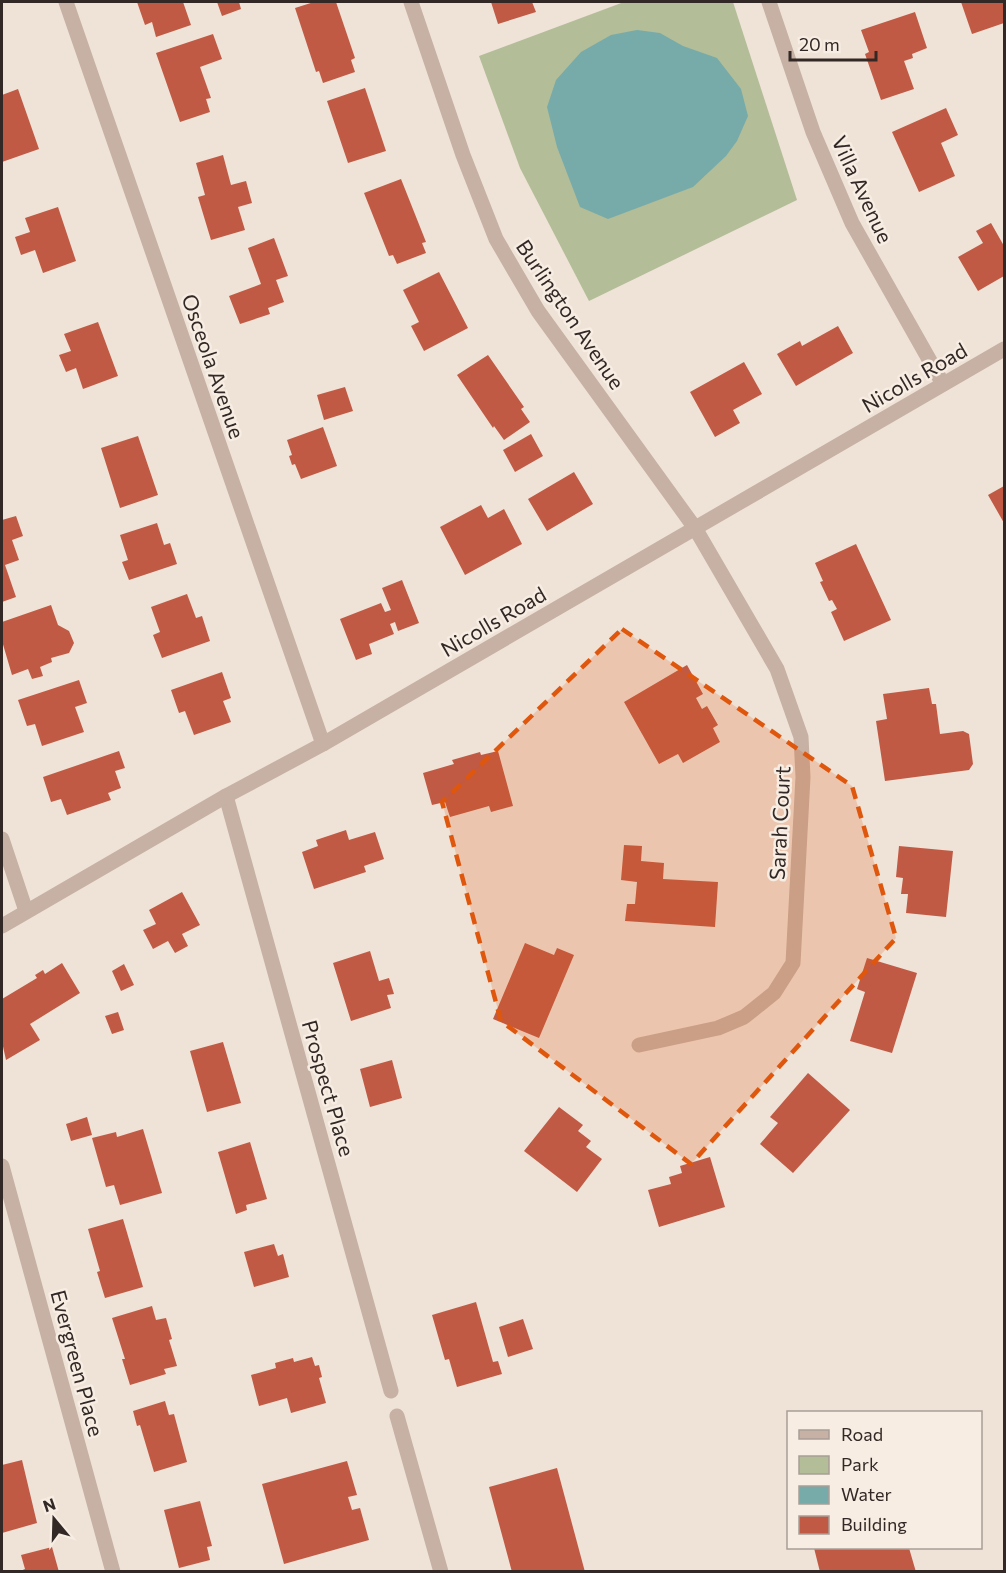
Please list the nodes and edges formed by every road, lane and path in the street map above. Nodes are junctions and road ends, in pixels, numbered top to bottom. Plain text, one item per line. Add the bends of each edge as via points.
1 (66, 2) edge
2 (411, 2) edge
3 (769, 2) edge
4 (1005, 349) edge
5 (943, 384) junction
6 (695, 528) junction
7 (323, 744) junction
8 (226, 796) junction
9 (2, 839) edge
10 (26, 911) junction
11 (2, 926) edge
12 (639, 1045) dead end
13 (2, 1166) edge
14 (391, 1391) dead end
15 (397, 1416) dead end
16 (113, 1572) edge
17 (441, 1572) edge

1 - 7 street, Osceola Avenue
2 - 6 street, Burlington Avenue via 496,239 538,311
3 - 5 street, Villa Avenue via 813,132 852,223
4 - 5 street, Nicolls Road
5 - 6 street, Nicolls Road
6 - 7 street, Nicolls Road
6 - 12 street, Sarah Court via 777,669 801,737 803,777 793,963 774,993 744,1017 718,1028
7 - 8 street, Nicolls Road
8 - 10 street, Nicolls Road
8 - 14 street, Prospect Place
9 - 10 street
10 - 11 street, Nicolls Road
13 - 16 street, Evergreen Place
15 - 17 street

